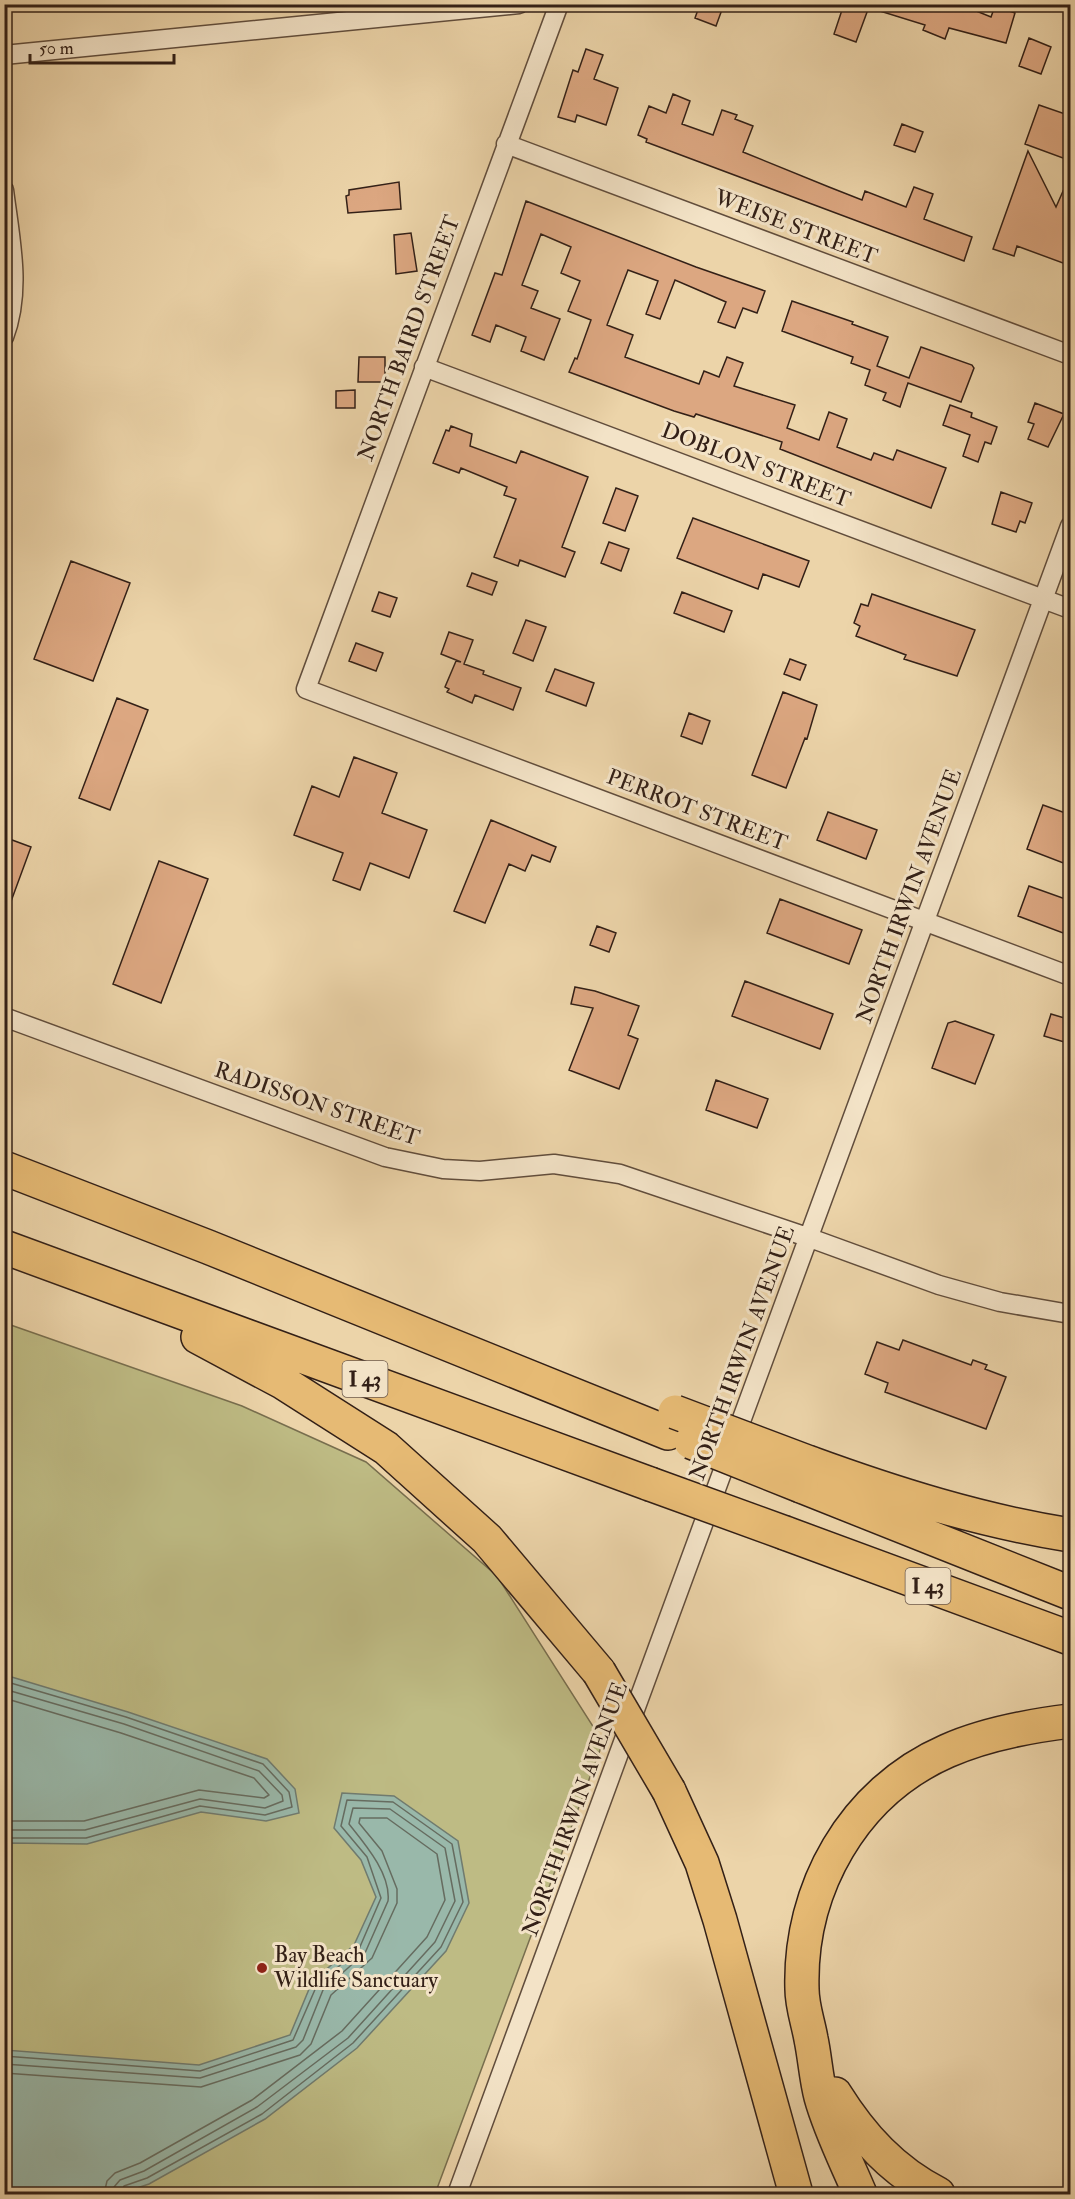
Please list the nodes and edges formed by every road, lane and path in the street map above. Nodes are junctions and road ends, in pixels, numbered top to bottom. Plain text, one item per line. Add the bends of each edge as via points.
1 (519, 4) edge
2 (559, 4) edge
3 (4, 55) edge
4 (506, 144) junction
5 (4, 190) edge
6 (4, 337) edge
7 (1071, 355) edge
8 (424, 367) junction
9 (1071, 526) edge
10 (1044, 599) junction
11 (1071, 609) edge
12 (306, 689) joint
13 (926, 921) junction
14 (1071, 976) edge
15 (4, 1017) edge
16 (4, 1168) edge
17 (810, 1238) junction
18 (4, 1247) edge
19 (79, 1275) junction
20 (1071, 1314) edge
21 (806, 1475) junction
22 (1071, 1535) edge
23 (1071, 1593) edge
24 (1071, 1638) edge
25 (1071, 1721) edge
26 (810, 2036) junction
27 (778, 2136) junction
28 (457, 2194) edge
29 (789, 2194) edge
30 (796, 2194) edge
31 (860, 2194) edge
32 (938, 2194) edge

1 - 3 street
2 - 4 street, NORTH BAIRD STREET
4 - 7 street, WEISE STREET
4 - 8 street, NORTH BAIRD STREET
5 - 6 street via 14,274 13,301
8 - 10 street, DOBLON STREET
8 - 12 street, NORTH BAIRD STREET
9 - 10 street, NORTH IRWIN AVENUE
10 - 11 street, DOBLON STREET
10 - 13 street, NORTH IRWIN AVENUE
12 - 13 street, PERROT STREET
13 - 14 street, PERROT STREET
13 - 17 street, NORTH IRWIN AVENUE
15 - 17 street, RADISSON STREET via 395,1159 443,1169 554,1164 591,1167
16 - 21 highway, I 43, bridge via 323,1294
17 - 20 street, RADISSON STREET via 939,1286
17 - 28 street, NORTH IRWIN AVENUE
18 - 19 highway, I 43
19 - 24 highway, I 43, bridge
19 - 27 highway, bridge via 224,1349 386,1448 487,1539 599,1672 669,1791 702,1863
21 - 22 highway via 872,1486 982,1518
21 - 23 highway, I 43
25 - 26 highway via 1012,1731 947,1751 917,1767 866,1808 842,1838 812,1906 804,1941 802,1992
26 - 31 highway via 821,2097
26 - 32 highway via 829,2084 861,2133 916,2183
27 - 29 highway
27 - 30 highway

